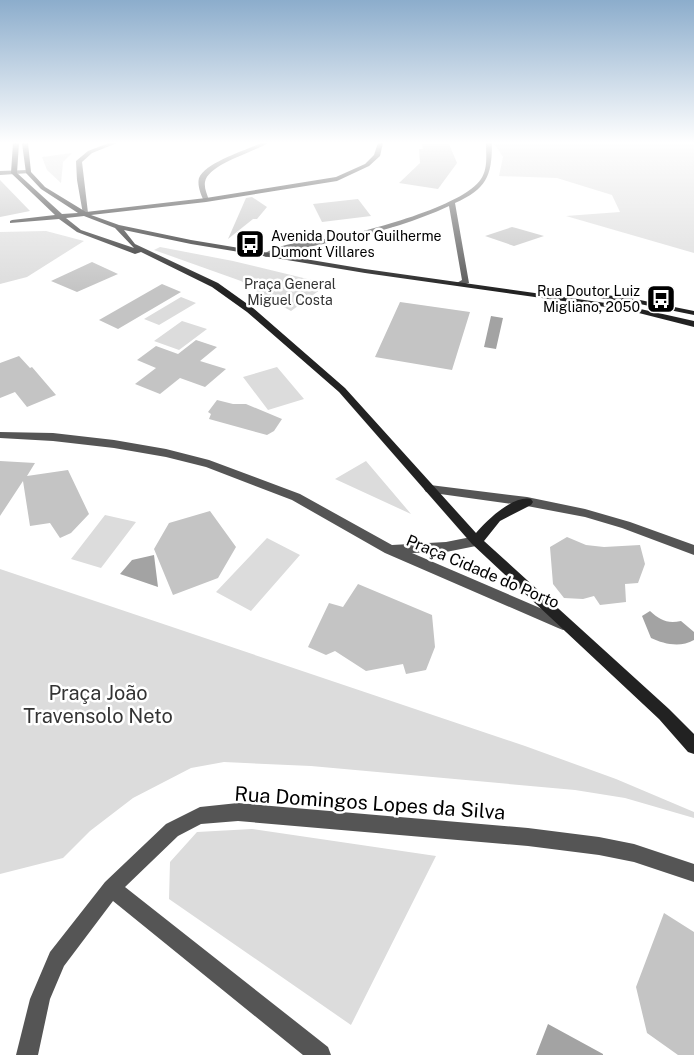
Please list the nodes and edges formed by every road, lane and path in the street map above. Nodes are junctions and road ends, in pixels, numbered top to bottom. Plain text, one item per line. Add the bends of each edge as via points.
1 (34, 192) edge
2 (49, 192) edge
3 (203, 192) edge
4 (254, 192) edge
5 (471, 192) edge
6 (84, 193) joint
7 (206, 200) junction
8 (452, 202) junction
9 (66, 204) junction
10 (158, 206) junction
11 (51, 209) junction
12 (122, 213) junction
13 (422, 213) junction
14 (88, 215) junction
15 (454, 217) junction
16 (34, 220) junction
17 (66, 220) junction
18 (0, 222) edge
19 (117, 227) junction
20 (125, 235) junction
21 (154, 235) junction
22 (266, 255) junction
23 (150, 256) junction
24 (463, 282) junction
25 (694, 313) edge
26 (694, 324) edge
27 (0, 435) edge
28 (430, 489) junction
29 (527, 502) junction
30 (476, 541) junction
31 (389, 549) junction
32 (694, 550) edge
33 (563, 624) junction
34 (694, 746) edge
35 (694, 873) edge
36 (111, 888) junction
37 (27, 1055) edge
38 (320, 1055) edge

1 - 11 main road
2 - 9 main road
3 - 7 street
4 - 7 main road
5 - 8 street
6 - 9 street
6 - 14 street
7 - 10 main road
8 - 13 street
8 - 15 street
9 - 11 main road
9 - 14 main road
10 - 12 main road
10 - 14 main road
11 - 16 main road
11 - 17 main road
12 - 14 main road
12 - 19 main road
13 - 15 street
13 - 22 street via 347,237
14 - 17 main road
14 - 19 main road
15 - 24 street
16 - 17 main road
16 - 17 main road
16 - 18 main road
17 - 20 main road
17 - 23 main road via 79,231
19 - 20 main road
19 - 21 main road
20 - 21 main road
20 - 23 main road
21 - 22 main road
22 - 24 main road
23 - 28 main road via 215,285 250,310 342,390
24 - 25 main road via 630,300
24 - 26 main road via 627,308
27 - 31 street, Praça Cidade do Porto via 114,444 209,464 296,497
28 - 29 street
28 - 30 main road
29 - 30 main road via 496,518
29 - 32 street via 585,513
30 - 31 street, Praça Cidade do Porto via 446,548
30 - 33 main road
31 - 33 street, Praça Cidade do Porto
33 - 34 main road
35 - 36 street, Rua Domingos Lopes da Silva via 599,846 238,812 200,816 172,830
36 - 37 street, Rua Domingos Lopes da Silva via 57,958 40,999
36 - 38 street

